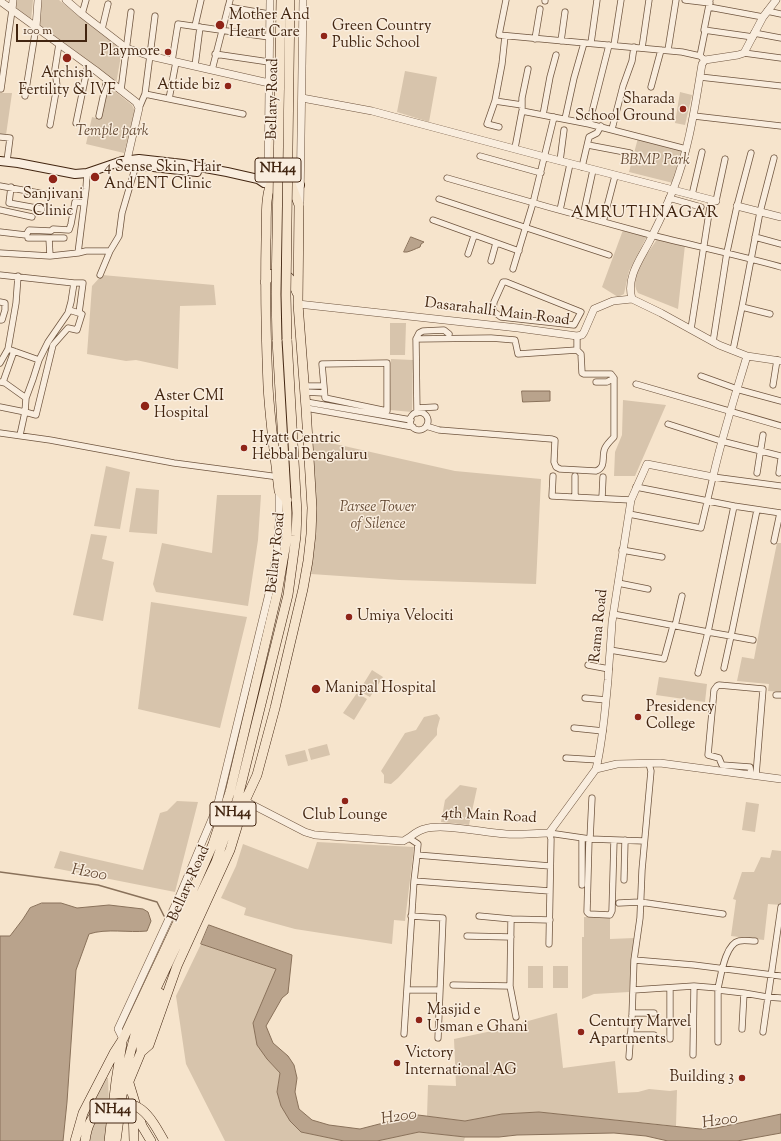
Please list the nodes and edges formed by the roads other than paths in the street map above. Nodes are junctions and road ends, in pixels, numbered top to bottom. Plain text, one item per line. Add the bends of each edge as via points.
1 (13, 0) edge
2 (38, 0) edge
3 (66, 0) edge
4 (86, 0) edge
5 (201, 0) edge
6 (230, 0) edge
7 (270, 0) edge
8 (277, 0) edge
9 (281, 0) edge
10 (290, 0) edge
11 (294, 0) edge
12 (303, 0) edge
13 (506, 0) edge
14 (597, 0) edge
15 (621, 0) edge
16 (649, 0) edge
17 (676, 0) edge
18 (685, 0) edge
19 (776, 0) edge
20 (0, 1) edge
21 (710, 3) edge
22 (108, 4) dead end
23 (228, 7) junction
24 (540, 8) dead end
25 (12, 10) junction
26 (131, 12) dead end
27 (564, 12) dead end
28 (82, 14) junction
29 (270, 14) junction
30 (765, 14) junction
31 (781, 14) edge
32 (155, 16) dead end
33 (36, 27) junction
34 (197, 27) junction
35 (102, 29) junction
36 (222, 30) junction
37 (705, 31) junction
38 (753, 35) junction
39 (505, 36) junction
40 (269, 37) junction
41 (781, 38) edge
42 (535, 39) junction
43 (561, 41) junction
44 (584, 43) junction
45 (591, 43) junction
46 (59, 44) junction
47 (612, 45) junction
48 (634, 47) junction
49 (126, 48) junction
50 (642, 48) junction
51 (664, 50) junction
52 (744, 53) junction
53 (215, 54) junction
54 (556, 55) dead end
55 (150, 56) junction
56 (702, 58) junction
57 (781, 58) edge
58 (174, 61) junction
59 (269, 62) junction
60 (88, 65) junction
61 (195, 66) junction
62 (528, 69) dead end
63 (212, 70) junction
64 (700, 77) junction
65 (107, 79) junction
66 (269, 83) junction
67 (781, 86) edge
68 (651, 87) dead end
69 (1, 89) dead end
70 (121, 90) junction
71 (145, 94) junction
72 (25, 96) dead end
73 (169, 98) junction
74 (302, 98) junction
75 (495, 101) junction
76 (139, 108) junction
77 (522, 108) junction
78 (243, 114) dead end
79 (543, 115) junction
80 (99, 116) dead end
81 (694, 116) junction
82 (554, 117) junction
83 (565, 119) junction
84 (76, 123) dead end
85 (589, 124) junction
86 (50, 125) dead end
87 (601, 126) junction
88 (781, 126) edge
89 (498, 127) dead end
90 (612, 129) junction
91 (564, 130) dead end
92 (0, 137) edge
93 (588, 145) junction
94 (515, 148) junction
95 (686, 149) junction
96 (702, 152) dead end
97 (630, 153) dead end
98 (751, 153) dead end
99 (480, 156) dead end
100 (545, 157) junction
101 (774, 158) dead end
102 (724, 159) dead end
103 (127, 160) junction
104 (3, 161) edge
105 (560, 161) junction
106 (570, 164) junction
107 (136, 165) junction
108 (582, 167) junction
109 (593, 170) junction
110 (87, 173) junction
111 (541, 173) junction
112 (616, 176) junction
113 (447, 178) dead end
114 (267, 184) junction
115 (296, 185) junction
116 (0, 186) edge
117 (11, 187) junction
118 (673, 190) junction
119 (50, 195) dead end
120 (692, 195) junction
121 (669, 198) junction
122 (439, 199) dead end
123 (714, 200) junction
124 (9, 203) junction
125 (84, 203) junction
126 (533, 203) junction
127 (737, 206) junction
128 (701, 207) dead end
129 (42, 209) dead end
130 (0, 210) edge
131 (560, 210) junction
132 (8, 211) junction
133 (760, 212) junction
134 (583, 216) junction
135 (32, 217) dead end
136 (781, 217) edge
137 (433, 220) dead end
138 (603, 222) junction
139 (526, 228) junction
140 (0, 232) edge
141 (653, 235) junction
142 (474, 236) junction
143 (755, 237) junction
144 (28, 238) dead end
145 (49, 238) junction
146 (64, 238) dead end
147 (496, 243) junction
148 (781, 244) edge
149 (704, 246) junction
150 (110, 251) junction
151 (518, 251) junction
152 (727, 252) junction
153 (0, 253) edge
154 (78, 253) junction
155 (468, 254) dead end
156 (609, 255) dead end
157 (50, 256) junction
158 (751, 258) junction
159 (491, 261) dead end
160 (781, 266) edge
161 (513, 268) dead end
162 (0, 275) edge
163 (100, 275) dead end
164 (18, 276) junction
165 (265, 282) junction
166 (74, 283) junction
167 (632, 299) junction
168 (298, 300) junction
169 (0, 302) edge
170 (742, 307) junction
171 (69, 310) junction
172 (79, 313) junction
173 (770, 314) dead end
174 (512, 318) junction
175 (519, 319) junction
176 (0, 320) edge
177 (514, 327) junction
178 (691, 329) junction
179 (449, 334) dead end
180 (577, 336) junction
181 (416, 339) junction
182 (282, 340) junction
183 (713, 342) junction
184 (578, 350) junction
185 (733, 350) junction
186 (14, 351) junction
187 (4, 352) edge
188 (747, 356) junction
189 (39, 360) junction
190 (779, 361) edge
191 (0, 363) edge
192 (701, 376) dead end
193 (614, 378) junction
194 (2, 382) edge
195 (596, 382) dead end
196 (636, 384) dead end
197 (773, 385) dead end
198 (324, 386) junction
199 (305, 389) junction
200 (737, 389) junction
201 (324, 393) junction
202 (26, 398) junction
203 (781, 401) edge
204 (306, 405) junction
205 (435, 407) dead end
206 (0, 408) edge
207 (417, 410) junction
208 (25, 412) junction
209 (731, 412) junction
210 (411, 420) junction
211 (668, 424) dead end
212 (426, 426) junction
213 (781, 426) edge
214 (413, 427) junction
215 (0, 432) edge
216 (20, 436) junction
217 (763, 436) dead end
218 (721, 442) junction
219 (760, 451) junction
220 (781, 456) edge
221 (781, 459) edge
222 (757, 473) dead end
223 (779, 473) dead end
224 (553, 476) dead end
225 (575, 476) dead end
226 (713, 476) junction
227 (282, 477) junction
228 (603, 477) dead end
229 (781, 486) edge
230 (636, 488) junction
231 (279, 492) junction
232 (574, 497) junction
233 (602, 498) junction
234 (287, 500) junction
235 (631, 500) junction
236 (707, 501) junction
237 (734, 506) junction
238 (757, 510) junction
239 (780, 513) edge
240 (629, 514) junction
241 (774, 541) dead end
242 (622, 550) junction
243 (662, 556) dead end
244 (618, 583) junction
245 (648, 589) dead end
246 (682, 596) dead end
247 (613, 614) junction
248 (674, 626) junction
249 (708, 632) junction
250 (731, 636) junction
251 (753, 640) dead end
252 (610, 650) junction
253 (588, 665) dead end
254 (609, 668) junction
255 (724, 668) dead end
256 (698, 673) dead end
257 (585, 698) dead end
258 (606, 700) junction
259 (574, 728) dead end
260 (603, 731) junction
261 (235, 753) junction
262 (566, 758) dead end
263 (598, 760) junction
264 (650, 764) junction
265 (596, 769) junction
266 (753, 775) junction
267 (781, 779) edge
268 (592, 798) dead end
269 (245, 801) junction
270 (549, 833) junction
271 (409, 838) junction
272 (582, 838) junction
273 (589, 839) junction
274 (614, 840) junction
275 (624, 840) junction
276 (644, 841) junction
277 (417, 855) junction
278 (550, 866) junction
279 (624, 880) dead end
280 (414, 881) junction
281 (582, 885) dead end
282 (550, 890) junction
283 (640, 902) junction
284 (619, 903) dead end
285 (781, 907) edge
286 (724, 914) dead end
287 (411, 916) junction
288 (479, 916) dead end
289 (512, 919) junction
290 (550, 920) junction
291 (193, 922) junction
292 (168, 932) junction
293 (467, 936) dead end
294 (511, 937) junction
295 (184, 941) junction
296 (755, 941) dead end
297 (549, 944) dead end
298 (634, 960) junction
299 (722, 969) junction
300 (771, 975) junction
301 (781, 976) edge
302 (161, 979) junction
303 (453, 985) dead end
304 (510, 986) junction
305 (694, 986) junction
306 (670, 988) junction
307 (718, 989) junction
308 (407, 990) junction
309 (440, 990) junction
310 (633, 990) junction
311 (744, 993) junction
312 (767, 997) junction
313 (781, 998) edge
314 (632, 1013) junction
315 (654, 1013) dead end
316 (516, 1017) dead end
317 (742, 1029) dead end
318 (763, 1032) dead end
319 (404, 1034) dead end
320 (630, 1035) junction
321 (654, 1035) dead end
322 (438, 1038) dead end
323 (123, 1039) junction
324 (670, 1039) dead end
325 (718, 1042) dead end
326 (141, 1052) junction
327 (114, 1054) junction
328 (693, 1055) dead end
329 (629, 1057) dead end
330 (122, 1082) junction
331 (132, 1094) junction
332 (75, 1141) edge
333 (85, 1141) edge
334 (104, 1141) edge
335 (109, 1141) edge
336 (116, 1141) edge
337 (121, 1141) edge
338 (134, 1141) edge
339 (151, 1141) edge
340 (164, 1141) edge

1 - 25 street
2 - 33 street
3 - 28 street
4 - 28 street
5 - 34 street
6 - 23 street
7 - 29 street
8 - 114 highway, Bellary Road via 273,180
9 - 182 highway, Bellary Road / NH44, bridge via 276,294
10 - 182 highway, Bellary Road / NH44, bridge via 286,295
11 - 115 highway, Bellary Road
12 - 74 street
13 - 39 street via 499,36
14 - 45 street
15 - 47 street
16 - 50 street
17 - 51 street
18 - 21 street
19 - 30 street
20 - 25 street
21 - 30 street
21 - 37 street
22 - 35 street
23 - 29 street
23 - 36 street
24 - 42 street
25 - 33 street
25 - 69 street
26 - 49 street
27 - 43 street
28 - 35 street
29 - 40 street
30 - 31 street
30 - 38 street
32 - 55 street
33 - 46 street
33 - 72 street
34 - 36 street
34 - 58 street via 178,24
34 - 61 street
35 - 49 street
36 - 40 street
36 - 53 street
37 - 38 street
37 - 56 street
38 - 41 street
38 - 52 street
39 - 42 street
39 - 75 street
40 - 59 street
42 - 43 street
43 - 44 street
44 - 45 street
44 - 83 street
45 - 47 street
46 - 60 street
46 - 86 street via 55,69 57,86
47 - 48 street
47 - 85 street
48 - 50 street
48 - 90 street
49 - 55 street
49 - 70 street
50 - 51 street
51 - 56 street
51 - 68 street
52 - 56 street
52 - 57 street
53 - 59 street
53 - 63 street
54 - 79 street
55 - 58 street
55 - 71 street
56 - 64 street
58 - 61 street
58 - 73 street
59 - 66 street
60 - 65 street
60 - 84 street
61 - 63 street
62 - 77 street
63 - 66 street
64 - 67 street
64 - 81 street
65 - 70 street
65 - 80 street
66 - 114 street
70 - 76 street via 136,102
71 - 73 street
71 - 76 street
73 - 78 street
74 - 94 street via 372,111
74 - 115 street
75 - 77 street
75 - 89 street via 487,124
76 - 103 street
77 - 79 street
77 - 94 street
79 - 82 street
81 - 88 street
81 - 95 street
82 - 83 street
82 - 100 street
83 - 85 street
85 - 87 street
87 - 90 street
87 - 93 street via 597,133 590,137
90 - 95 street
91 - 105 street
92 - 104 street via 10,138
93 - 97 street
93 - 108 street
94 - 100 street
95 - 118 street
96 - 120 street
98 - 127 street
99 - 111 street
100 - 105 street
100 - 111 street
101 - 133 street
102 - 123 street
103 - 107 main road
103 - 110 main road
103 - 114 main road via 183,164 227,172
104 - 110 main road via 67,174
105 - 106 street
106 - 108 street
106 - 131 street
107 - 114 main road via 186,170
107 - 150 street via 122,213 119,236
108 - 109 street
109 - 112 street
109 - 134 street
110 - 125 street
111 - 126 street
112 - 118 street
112 - 138 street
113 - 126 street
114 - 115 main road
114 - 165 highway, Bellary Road
115 - 168 highway, Bellary Road via 300,205
116 - 117 street
117 - 119 street
117 - 124 street
118 - 120 street
118 - 121 street
120 - 123 street
121 - 128 street
121 - 141 street
122 - 139 street
123 - 149 street
124 - 129 street
124 - 132 street
125 - 140 street via 75,202 69,230 29,230 26,235
125 - 154 street
126 - 131 street
126 - 139 street
127 - 133 street
127 - 152 street
130 - 132 street
131 - 134 street
132 - 135 street
133 - 136 street
133 - 143 street
134 - 138 street
137 - 142 street
138 - 141 street
139 - 151 street
139 - 156 street
141 - 149 street
141 - 167 street via 630,282
142 - 147 street
142 - 155 street
143 - 148 street
143 - 158 street
144 - 145 street
145 - 146 street
145 - 157 street
147 - 151 street
147 - 159 street
149 - 152 street
149 - 178 street
150 - 154 street via 86,250
150 - 163 street
151 - 161 street
152 - 158 street
152 - 183 street
153 - 157 street
154 - 157 street
158 - 160 street
158 - 170 street
162 - 164 street
164 - 166 street
164 - 187 street via 16,303
165 - 168 highway via 272,274 282,273 290,278
165 - 227 highway, Bellary Road via 268,387
166 - 171 street
166 - 172 street via 83,283
167 - 178 street
167 - 180 street, Dasarahalli Main Road via 613,301 594,309 584,332
168 - 177 street, Dasarahalli Main Road
168 - 199 highway, Bellary Road
169 - 176 street via 5,303
170 - 173 street
170 - 185 street
171 - 172 street
171 - 189 street
172 - 208 street via 82,314 77,330 68,328 54,345 36,415
174 - 175 street
174 - 175 street via 493,311 503,282 581,312 574,325
174 - 177 street
175 - 177 street
177 - 180 street, Dasarahalli Main Road
178 - 183 street
179 - 181 street via 444,330 422,331
180 - 184 street
181 - 184 street via 515,340 518,354
181 - 207 street
182 - 227 highway, Bellary Road / NH44
182 - 291 highway, Bellary Road / NH44 via 297,513 288,595 237,801
183 - 185 street
184 - 193 street via 581,354 582,373 611,374
185 - 188 street
186 - 187 street
186 - 189 street
186 - 194 street
187 - 191 street
188 - 190 street
188 - 200 street
189 - 202 street
190 - 197 street
192 - 200 street
193 - 195 street via 607,382
193 - 212 street via 614,437 605,447 603,466 600,470 556,467 555,440 552,438 439,430
194 - 202 street
196 - 209 street
198 - 199 street
198 - 201 street
198 - 201 street via 322,364 387,363 387,411 325,398
199 - 201 street
199 - 204 highway, Bellary Road
200 - 203 street
200 - 209 street
202 - 208 street
204 - 210 street
204 - 214 street
204 - 269 highway, Bellary Road via 312,508 308,561 275,708 257,775
205 - 207 street
206 - 208 street
207 - 210 street
207 - 212 street via 427,416
208 - 216 street
209 - 213 street
209 - 218 street
210 - 214 street
211 - 218 street
212 - 214 street via 421,429
215 - 216 street
216 - 227 street via 174,463
217 - 219 street
218 - 219 street
218 - 226 street
219 - 220 street
219 - 222 street
221 - 223 street
224 - 232 street via 552,496
225 - 232 street
226 - 229 street
226 - 230 street, Rama Road via 647,464
226 - 236 street
227 - 231 highway
227 - 234 highway, Bellary Road / NH44
228 - 233 street
230 - 235 street, Rama Road
230 - 236 street
231 - 234 highway
231 - 261 street via 278,542 272,581
232 - 233 street
233 - 235 street
234 - 261 highway, Bellary Road / NH44 via 287,537 281,575 263,656
235 - 240 street, Rama Road
236 - 237 street
236 - 240 street via 701,528
237 - 238 street
237 - 249 street
238 - 239 street
238 - 250 street
239 - 241 street
240 - 242 street, Rama Road
242 - 243 street
242 - 244 street, Rama Road
244 - 245 street
244 - 247 street, Rama Road
246 - 248 street
247 - 248 street
247 - 252 street, Rama Road
248 - 249 street
248 - 252 street via 664,659
249 - 250 street
249 - 256 street
250 - 251 street
250 - 255 street
252 - 254 street, Rama Road
253 - 254 street
254 - 258 street, Rama Road
257 - 258 street
258 - 260 street, Rama Road
259 - 260 street
260 - 263 street, Rama Road
261 - 292 street via 217,807 173,908
261 - 292 highway, Bellary Road / NH44 via 229,796 213,844 182,912
262 - 263 street
263 - 265 street, Rama Road
264 - 265 street via 617,764
264 - 266 street via 660,763
264 - 276 street
265 - 270 street, 4th Main Road
266 - 266 street via 750,767 722,765 719,758 708,755 714,690 719,685 763,689
266 - 267 street
268 - 273 street
269 - 271 street, 4th Main Road via 315,835 390,841 403,841
269 - 291 highway, Bellary Road via 230,850
270 - 271 street, 4th Main Road via 508,834 439,827 425,828
270 - 272 street
270 - 278 street
271 - 277 street via 418,844
272 - 273 street
272 - 281 street
273 - 274 street
273 - 274 street via 587,912 610,915
274 - 275 street
275 - 276 street
275 - 279 street
276 - 283 street
277 - 278 street
277 - 280 street
278 - 282 street
280 - 282 street
280 - 287 street
282 - 290 street
283 - 284 street
283 - 286 street
283 - 298 street
285 - 300 street
287 - 308 street
287 - 309 street via 442,918
288 - 289 street
289 - 290 street
289 - 294 street
290 - 297 street
291 - 295 highway, Bellary Road / NH44
292 - 323 highway, Bellary Road / NH44
293 - 294 street
294 - 304 street
295 - 302 highway, Bellary Road / NH44
295 - 326 highway via 149,1045
296 - 299 street via 739,941 732,944
298 - 299 street
298 - 310 street
299 - 300 street
299 - 307 street
300 - 301 street
300 - 312 street
302 - 326 highway, Bellary Road / NH44 via 161,990 141,1043
302 - 330 highway via 136,1031
303 - 304 street
304 - 316 street
305 - 306 street
305 - 307 street
305 - 328 street
306 - 310 street
306 - 324 street
307 - 311 street
307 - 325 street
308 - 309 street
308 - 319 street
309 - 322 street
310 - 314 street
311 - 312 street
311 - 317 street
312 - 313 street
312 - 318 street
314 - 315 street
314 - 320 street
320 - 321 street
320 - 329 street
323 - 327 highway, NH44
323 - 330 highway, NH44
326 - 330 highway, Bellary Road / NH44
327 - 332 highway, NH44 via 82,1113
327 - 334 highway
330 - 331 highway
330 - 335 highway, NH44
330 - 336 highway
330 - 337 highway
331 - 338 highway
331 - 339 highway via 142,1126
333 - 340 highway, bridge via 89,1122 94,1116 105,1107 118,1103 133,1104 146,1113

